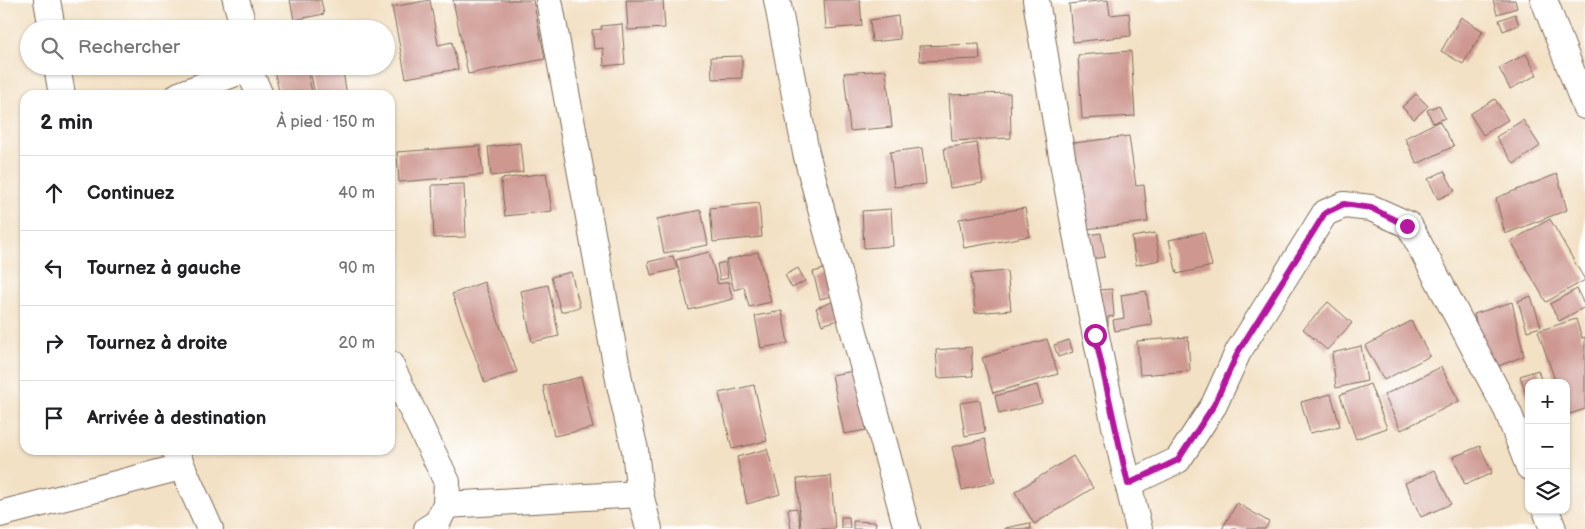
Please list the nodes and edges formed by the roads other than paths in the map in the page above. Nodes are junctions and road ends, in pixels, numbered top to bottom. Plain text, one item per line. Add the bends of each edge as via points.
1 (47, 0) edge
2 (236, 0) edge
3 (549, 0) edge
4 (777, 0) edge
5 (1036, 0) edge
6 (1544, 0) edge
7 (50, 20) edge
8 (242, 20) edge
9 (59, 75) edge
10 (230, 75) edge
11 (251, 75) edge
12 (61, 90) edge
13 (192, 90) edge
14 (258, 90) edge
15 (1585, 106) edge
16 (395, 374) edge
17 (1525, 457) edge
18 (178, 459) edge
19 (1128, 484) junction
20 (640, 494) junction
21 (446, 505) junction
22 (1547, 514) edge
23 (5, 519) edge
24 (210, 529) edge
25 (427, 529) edge
26 (649, 529) edge
27 (907, 529) edge
28 (1139, 529) edge
29 (1553, 529) edge

1 - 7 street
2 - 8 street
3 - 20 street via 620,386 635,450
4 - 27 street via 806,153
5 - 19 street via 1095,335
6 - 15 street
9 - 12 street
10 - 13 street
11 - 14 street
16 - 21 street via 447,482
17 - 19 street via 1508,412 1409,225 1371,208 1344,204 1325,213 1238,352 1214,405 1178,460
18 - 23 street
18 - 24 street
19 - 28 street
20 - 21 street
20 - 26 street
21 - 25 street via 437,523
22 - 29 street

